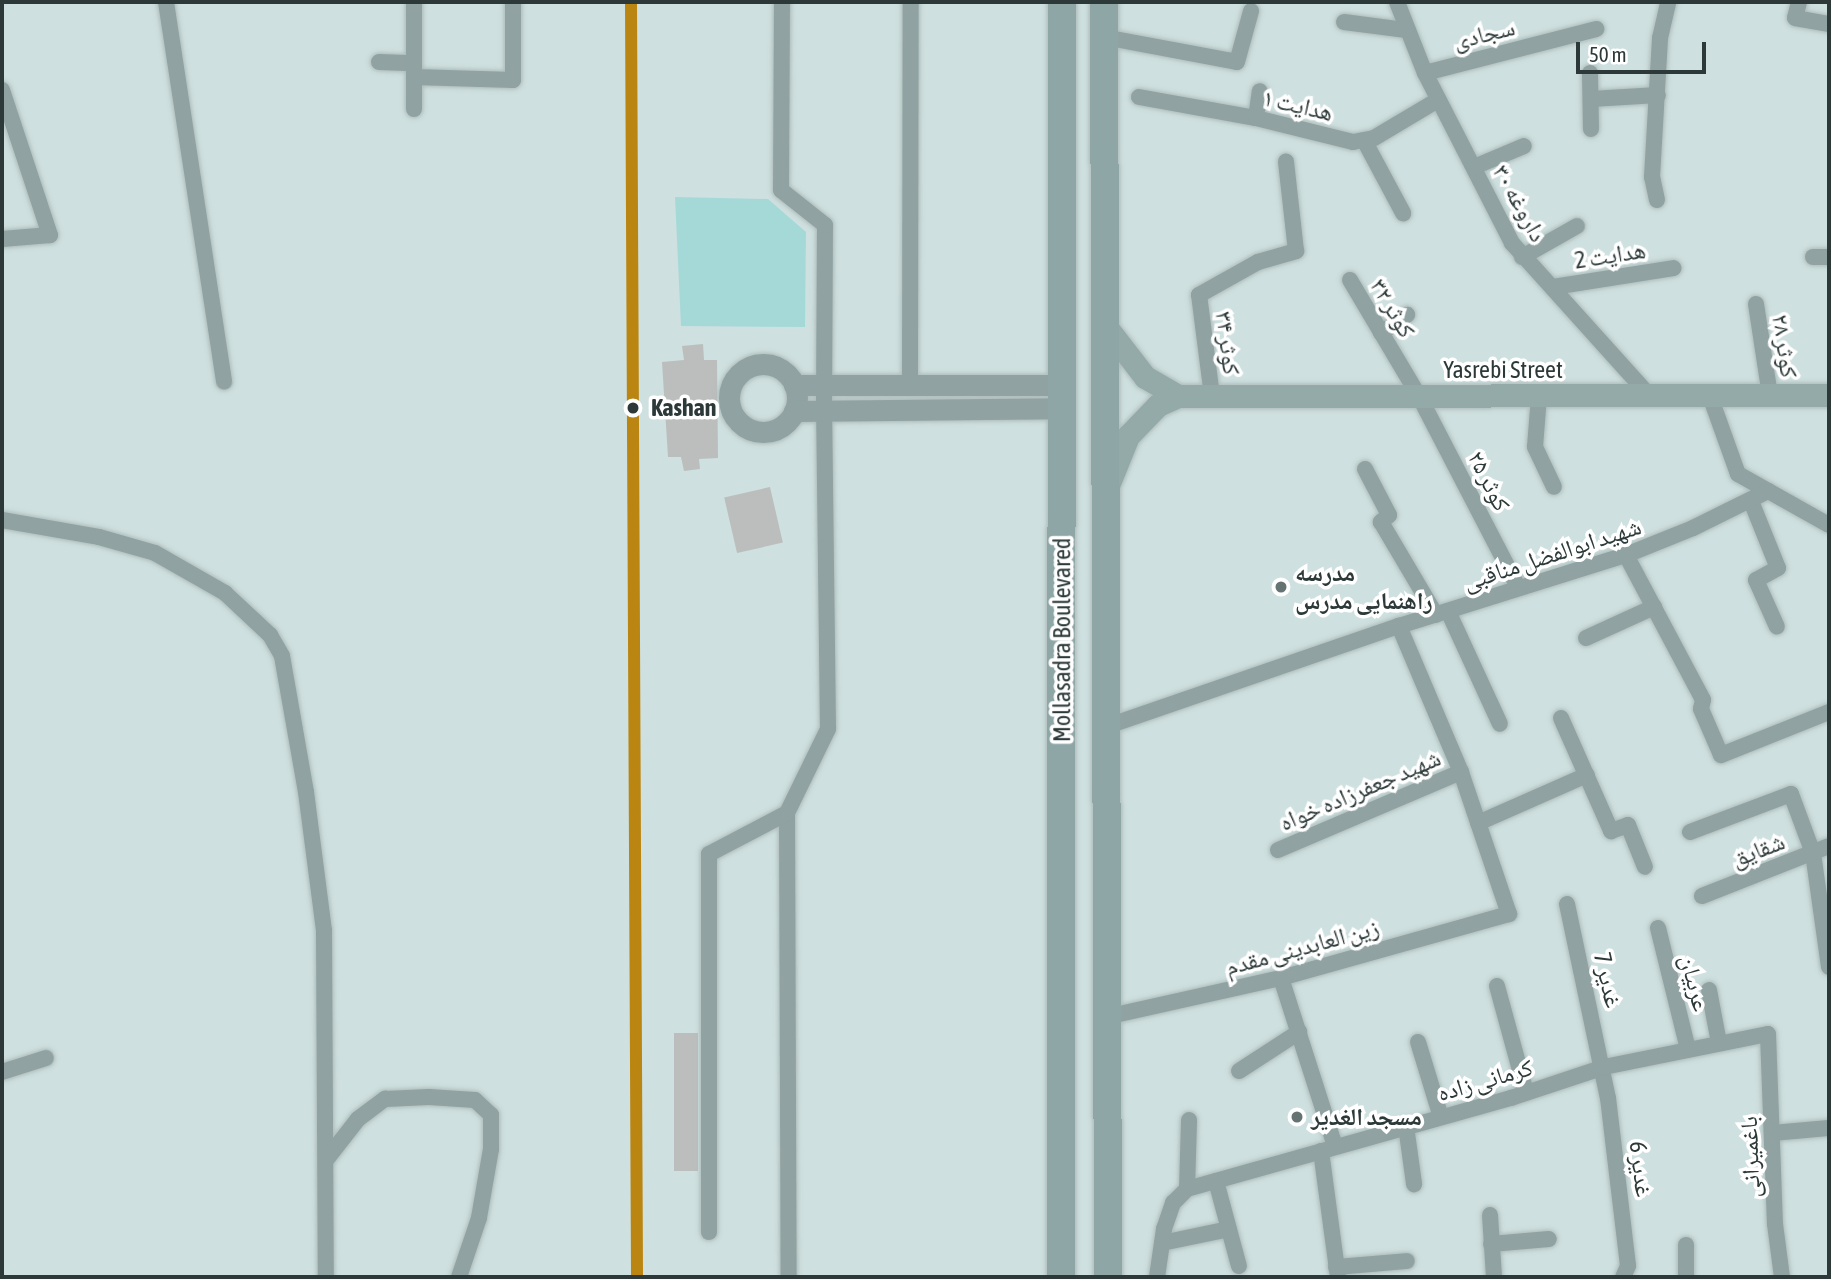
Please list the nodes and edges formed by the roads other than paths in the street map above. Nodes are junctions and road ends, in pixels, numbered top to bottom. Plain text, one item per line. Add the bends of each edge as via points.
1 (166, 2) edge
2 (414, 2) edge
3 (513, 2) edge
4 (782, 2) edge
5 (911, 2) edge
6 (1062, 2) edge
7 (1104, 2) edge
8 (1397, 2) edge
9 (1668, 2) edge
10 (1799, 2) edge
11 (1251, 11) dead end
12 (1343, 22) dead end
13 (1829, 24) edge
14 (1596, 29) dead end
15 (1406, 30) junction
16 (1104, 37) junction
17 (379, 62) dead end
18 (414, 70) junction
19 (1425, 73) junction
20 (1590, 73) dead end
21 (2, 90) edge
22 (1260, 92) dead end
23 (1658, 95) junction
24 (1139, 97) dead end
25 (1591, 99) junction
26 (1438, 100) junction
27 (414, 109) dead end
28 (1256, 118) junction
29 (1591, 129) dead end
30 (1365, 142) junction
31 (1524, 146) dead end
32 (1286, 162) dead end
33 (1474, 167) junction
34 (1657, 200) dead end
35 (1403, 213) dead end
36 (1577, 226) dead end
37 (2, 239) edge
38 (1522, 257) junction
39 (1674, 268) dead end
40 (1350, 280) dead end
41 (1553, 287) junction
42 (1756, 304) dead end
43 (1407, 315) dead end
44 (1104, 324) junction
45 (1381, 333) junction
46 (224, 382) dead end
47 (794, 385) junction
48 (824, 385) junction
49 (910, 385) junction
50 (1770, 395) junction
51 (1829, 395) edge
52 (1178, 396) junction
53 (1212, 396) junction
54 (1419, 396) junction
55 (1539, 396) junction
56 (1650, 396) junction
57 (1710, 396) junction
58 (1061, 397) junction
59 (909, 410) junction
60 (794, 411) junction
61 (824, 411) junction
62 (1365, 469) dead end
63 (1555, 487) dead end
64 (1768, 491) junction
65 (1105, 495) junction
66 (1751, 500) junction
67 (2, 520) edge
68 (1829, 525) edge
69 (1626, 555) junction
70 (1518, 587) junction
71 (1654, 607) junction
72 (1442, 613) junction
73 (1399, 626) junction
74 (1777, 626) dead end
75 (1586, 638) dead end
76 (1828, 715) edge
77 (1562, 718) dead end
78 (1500, 724) dead end
79 (1105, 727) junction
80 (1461, 772) junction
81 (1587, 775) junction
82 (787, 813) junction
83 (1478, 823) junction
84 (1689, 832) dead end
85 (1829, 846) edge
86 (1278, 850) dead end
87 (1813, 853) junction
88 (1645, 867) dead end
89 (1702, 895) dead end
90 (1567, 904) dead end
91 (1658, 928) dead end
92 (1064, 953) junction
93 (1105, 956) junction
94 (1829, 967) edge
95 (1281, 978) junction
96 (1497, 986) dead end
97 (1709, 990) dead end
98 (1106, 1017) junction
99 (1299, 1032) junction
100 (1768, 1034) joint
101 (1418, 1042) dead end
102 (1719, 1043) junction
103 (1688, 1049) junction
104 (1106, 1057) junction
105 (46, 1058) dead end
106 (1061, 1059) junction
107 (1604, 1067) junction
108 (1239, 1071) dead end
109 (2, 1072) edge
110 (1526, 1093) junction
111 (1441, 1117) junction
112 (1189, 1120) dead end
113 (1406, 1126) junction
114 (1829, 1128) edge
115 (1772, 1132) junction
116 (1328, 1148) junction
117 (326, 1160) junction
118 (1216, 1181) junction
119 (1414, 1184) dead end
120 (1187, 1189) junction
121 (1490, 1215) dead end
122 (1229, 1229) junction
123 (709, 1232) dead end
124 (1549, 1239) dead end
125 (1161, 1243) junction
126 (1491, 1244) junction
127 (1686, 1245) dead end
128 (1407, 1261) dead end
129 (1240, 1266) dead end
130 (1113, 1271) edge
131 (1337, 1272) edge
132 (326, 1277) edge
133 (459, 1277) edge
134 (789, 1277) edge
135 (1061, 1277) edge
136 (1157, 1277) edge
137 (1494, 1277) edge
138 (1623, 1277) edge
139 (1686, 1277) edge
140 (1782, 1277) edge

1 - 46 street
2 - 18 street
3 - 18 street via 513,80
4 - 48 street via 781,190 825,225
5 - 49 street
6 - 58 highway, Mollasadra Boulevared
7 - 16 highway, Mollasadra Boulevared
8 - 15 street, داروغه ۳۰
9 - 23 street via 1660,38
10 - 13 street via 1796,18
11 - 16 street via 1237,62
12 - 15 street
14 - 19 street, سجادی
15 - 19 street, داروغه ۳۰
16 - 44 highway, Mollasadra Boulevared
17 - 18 street
18 - 27 street
19 - 26 street, داروغه ۳۰
20 - 25 street
21 - 37 street via 50,235
22 - 28 street
23 - 25 street
23 - 34 street via 1652,177
24 - 28 street, هدایت ۱
25 - 29 street
26 - 30 street
26 - 33 street, داروغه ۳۰
28 - 30 street, هدایت ۱
30 - 35 street
31 - 33 street
32 - 53 street, کوثر ۳۴ via 1296,251 1258,262 1199,295
33 - 38 street, داروغه ۳۰
36 - 38 street
38 - 41 street, داروغه ۳۰
39 - 41 street, هدایت 2
40 - 45 street, کوثر ۳۲
41 - 56 street, داروغه ۳۰
42 - 50 street, کوثر ۲۸
43 - 45 street
44 - 52 main road via 1145,377
44 - 65 highway, Mollasadra Boulevared
45 - 54 street, کوثر ۳۲
47 - 48 street
47 - 60 street
47 - 60 street via 780,369 759,365 740,373 729,402 739,422 760,432 782,426
48 - 49 street
48 - 61 street
49 - 58 street
49 - 59 street
50 - 51 main road, Yasrebi Street
50 - 57 main road, Yasrebi Street
52 - 53 main road, Yasrebi Street
52 - 65 main road via 1158,405 1128,436
53 - 54 main road, Yasrebi Street
54 - 55 main road, Yasrebi Street
54 - 70 street, کوثر ۲۵
55 - 56 main road, Yasrebi Street
55 - 63 street via 1535,447
56 - 57 main road, Yasrebi Street
57 - 64 street via 1738,474
58 - 59 street
58 - 92 highway, Mollasadra Boulevared
59 - 61 street
60 - 61 street
61 - 82 street via 828,729
62 - 72 street via 1390,515 1381,522
64 - 66 street, شهید ابوالفضل مناقبی
64 - 68 street
65 - 79 highway, Mollasadra Boulevared
66 - 69 street, شهید ابوالفضل مناقبی
66 - 74 street via 1778,568 1756,580
67 - 117 street via 99,537 193,572 250,613 282,656 324,931
69 - 70 street, شهید ابوالفضل مناقبی
69 - 71 street
70 - 72 street, شهید ابوالفضل مناقبی
71 - 75 street
71 - 76 street via 1703,700 1701,709 1721,755
72 - 73 street, شهید ابوالفضل مناقبی
72 - 78 street
73 - 79 street, شهید ابوالفضل مناقبی
73 - 80 street
77 - 81 street
79 - 93 highway, Mollasadra Boulevared
80 - 83 street
80 - 86 street, شهید جعفرزاده خواه
81 - 83 street
81 - 88 street via 1611,831 1628,825
82 - 123 street via 709,854
82 - 134 street
83 - 95 street, زین العابدینی مقدم via 1509,914
84 - 87 street via 1791,794
85 - 87 street, شقایق
87 - 89 street, شقایق
87 - 94 street
90 - 107 street, غدیر 7
91 - 103 street, عربیان
92 - 93 highway via 1084,966
92 - 106 highway, Mollasadra Boulevared
93 - 98 highway, Mollasadra Boulevared
95 - 98 street, زین العابدینی مقدم
95 - 99 street
96 - 110 street
97 - 102 street
98 - 104 highway, Mollasadra Boulevared
99 - 108 street
99 - 116 street
100 - 102 street, کرمانی زاده
100 - 115 street, باغمیرانی
101 - 111 street
102 - 103 street, کرمانی زاده
103 - 107 street, کرمانی زاده
104 - 106 highway via 1096,1048 1083,1046
104 - 130 highway, Mollasadra Boulevared
105 - 109 street
106 - 135 highway, Mollasadra Boulevared
107 - 110 street, کرمانی زاده
107 - 138 street, غدیر 6 via 1624,1217 1628,1266
110 - 111 street, کرمانی زاده
111 - 113 street, کرمانی زاده
112 - 120 street
113 - 116 street, کرمانی زاده
113 - 119 street
114 - 115 street
115 - 140 street, باغمیرانی
116 - 118 street, کرمانی زاده
116 - 131 street
117 - 132 street
117 - 133 street via 358,1119 385,1099 475,1100 491,1115 491,1149 479,1219
118 - 120 street, کرمانی زاده
118 - 122 street
120 - 125 street via 1173,1203
121 - 126 street
122 - 125 street
122 - 129 street
124 - 126 street
125 - 136 street
126 - 137 street
127 - 139 street
128 - 131 street

